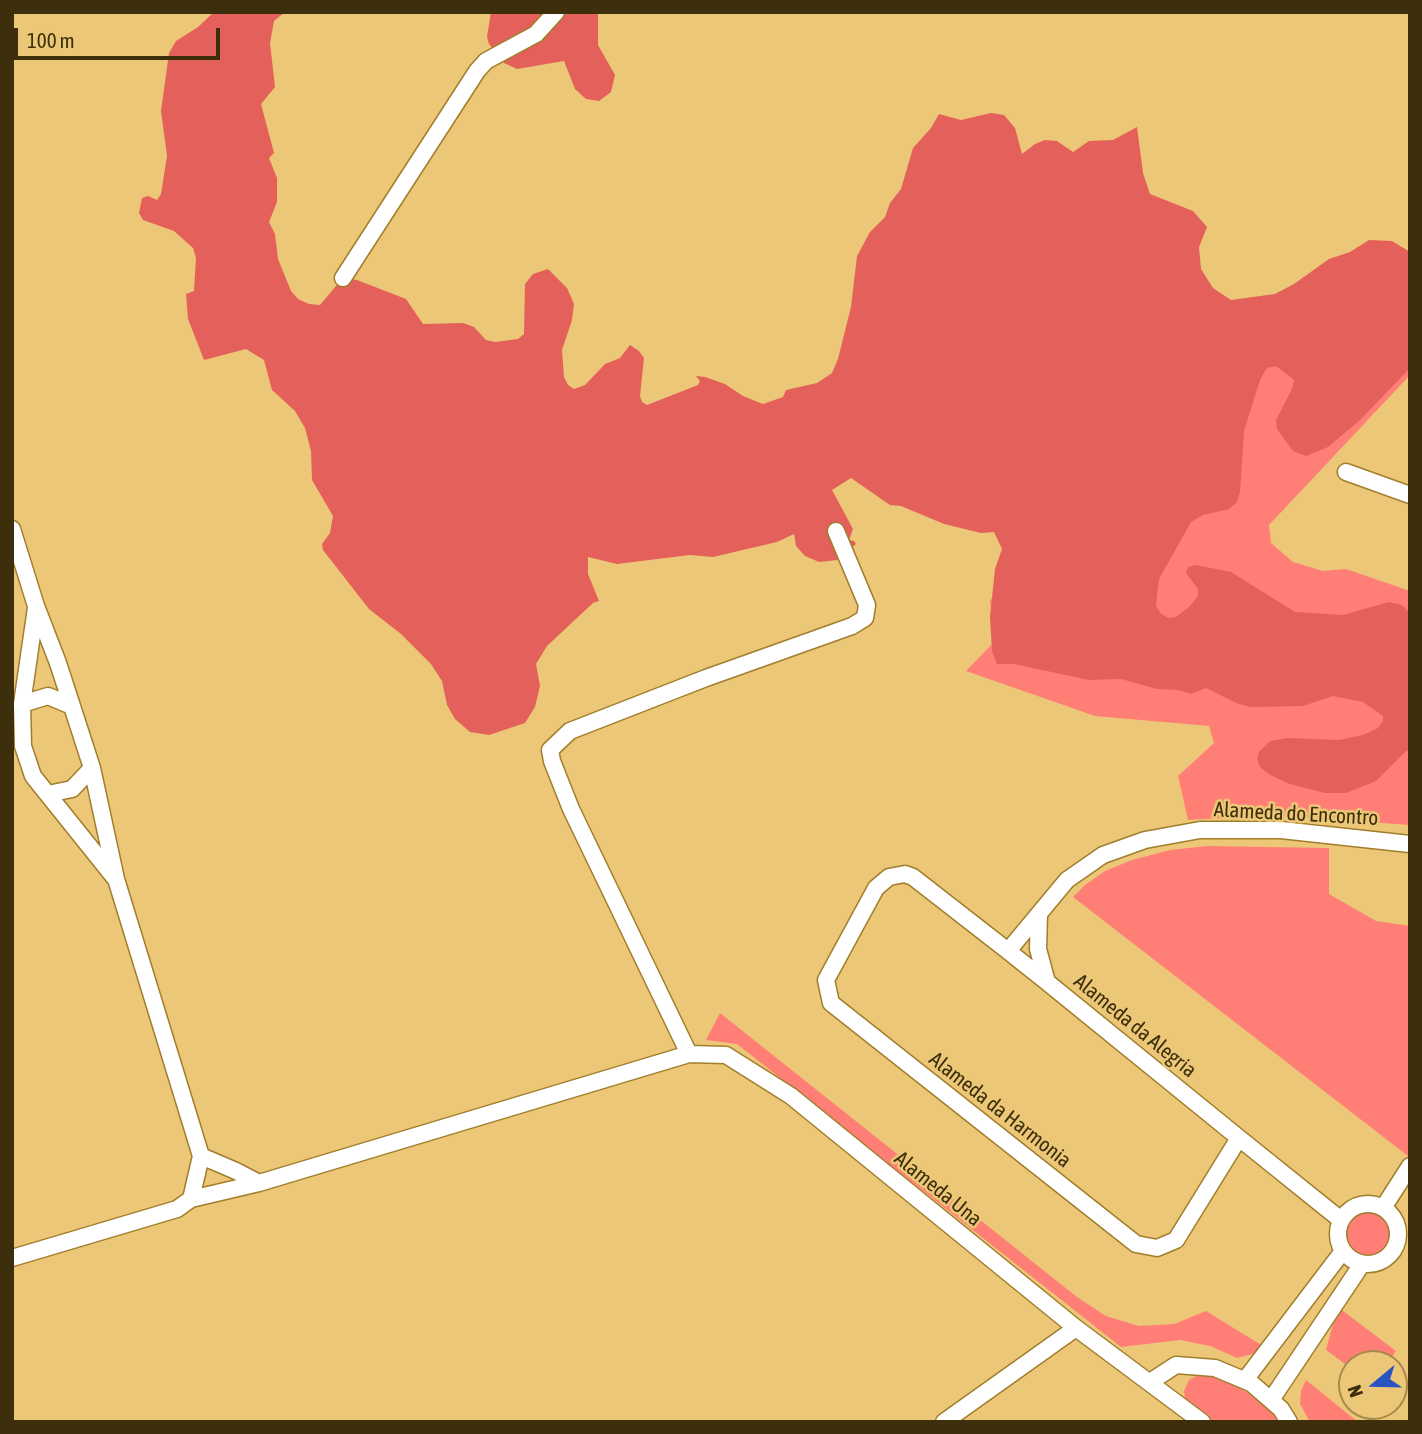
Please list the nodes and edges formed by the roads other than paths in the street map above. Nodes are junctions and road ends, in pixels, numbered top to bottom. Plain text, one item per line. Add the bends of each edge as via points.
1 (556, 12) edge
2 (343, 278) dead end
3 (1346, 472) dead end
4 (1410, 495) edge
5 (12, 529) edge
6 (836, 531) dead end
7 (36, 606) junction
8 (22, 704) junction
9 (72, 706) junction
10 (92, 768) junction
11 (48, 794) junction
12 (1410, 844) edge
13 (897, 874) joint
14 (116, 879) junction
15 (1040, 915) junction
16 (1008, 951) junction
17 (1048, 982) junction
18 (689, 1054) junction
19 (1239, 1138) junction
20 (201, 1156) junction
21 (1410, 1166) edge
22 (259, 1183) junction
23 (191, 1199) junction
24 (1383, 1208) junction
25 (1341, 1220) junction
26 (1343, 1251) junction
27 (12, 1258) edge
28 (1362, 1264) junction
29 (1299, 1309) junction
30 (1321, 1325) junction
31 (1076, 1328) junction
32 (1268, 1349) junction
33 (1291, 1369) junction
34 (1245, 1380) junction
35 (1150, 1382) junction
36 (1270, 1400) junction
37 (944, 1422) edge
38 (1202, 1422) edge
39 (1289, 1422) edge

1 - 2 street via 536,34 486,61 477,71
3 - 4 street
5 - 7 street
6 - 18 street via 867,605 865,618 570,731 550,750 571,809
7 - 8 street
7 - 9 street
8 - 9 street via 48,696
8 - 11 street via 23,746 33,776
9 - 10 street
10 - 11 street via 72,789
10 - 14 street
11 - 14 street
12 - 15 street, Alameda do Encontro via 1281,830 1200,830 1145,840 1103,855 1067,880
13 - 16 street, Alameda da Alegria via 914,877
13 - 19 street, Alameda da Harmonia via 876,888 826,980 831,1003 1136,1244 1157,1248 1176,1240
14 - 20 street
15 - 16 street, Alameda do Encontro
15 - 17 street via 1038,950
16 - 17 street, Alameda da Alegria
17 - 19 street, Alameda da Alegria
18 - 22 street, Alameda Una
18 - 31 street, Alameda Una via 726,1055 791,1096
19 - 25 street, Alameda da Alegria
20 - 22 street
20 - 23 street
21 - 24 street
22 - 23 street, Alameda Una
23 - 27 street, Alameda Una via 177,1209
24 - 25 street via 1359,1205
24 - 28 street via 1394,1220 1396,1244 1383,1260
25 - 26 street via 1338,1236
26 - 28 street
26 - 29 street
28 - 30 street
29 - 30 street
29 - 32 street
30 - 33 street
31 - 35 street, Alameda Una
31 - 37 street
32 - 33 street via 1270,1361 1281,1370
32 - 34 street
33 - 36 street
34 - 35 street via 1215,1368 1177,1365
34 - 36 street
35 - 38 street, Alameda Una
36 - 39 street

